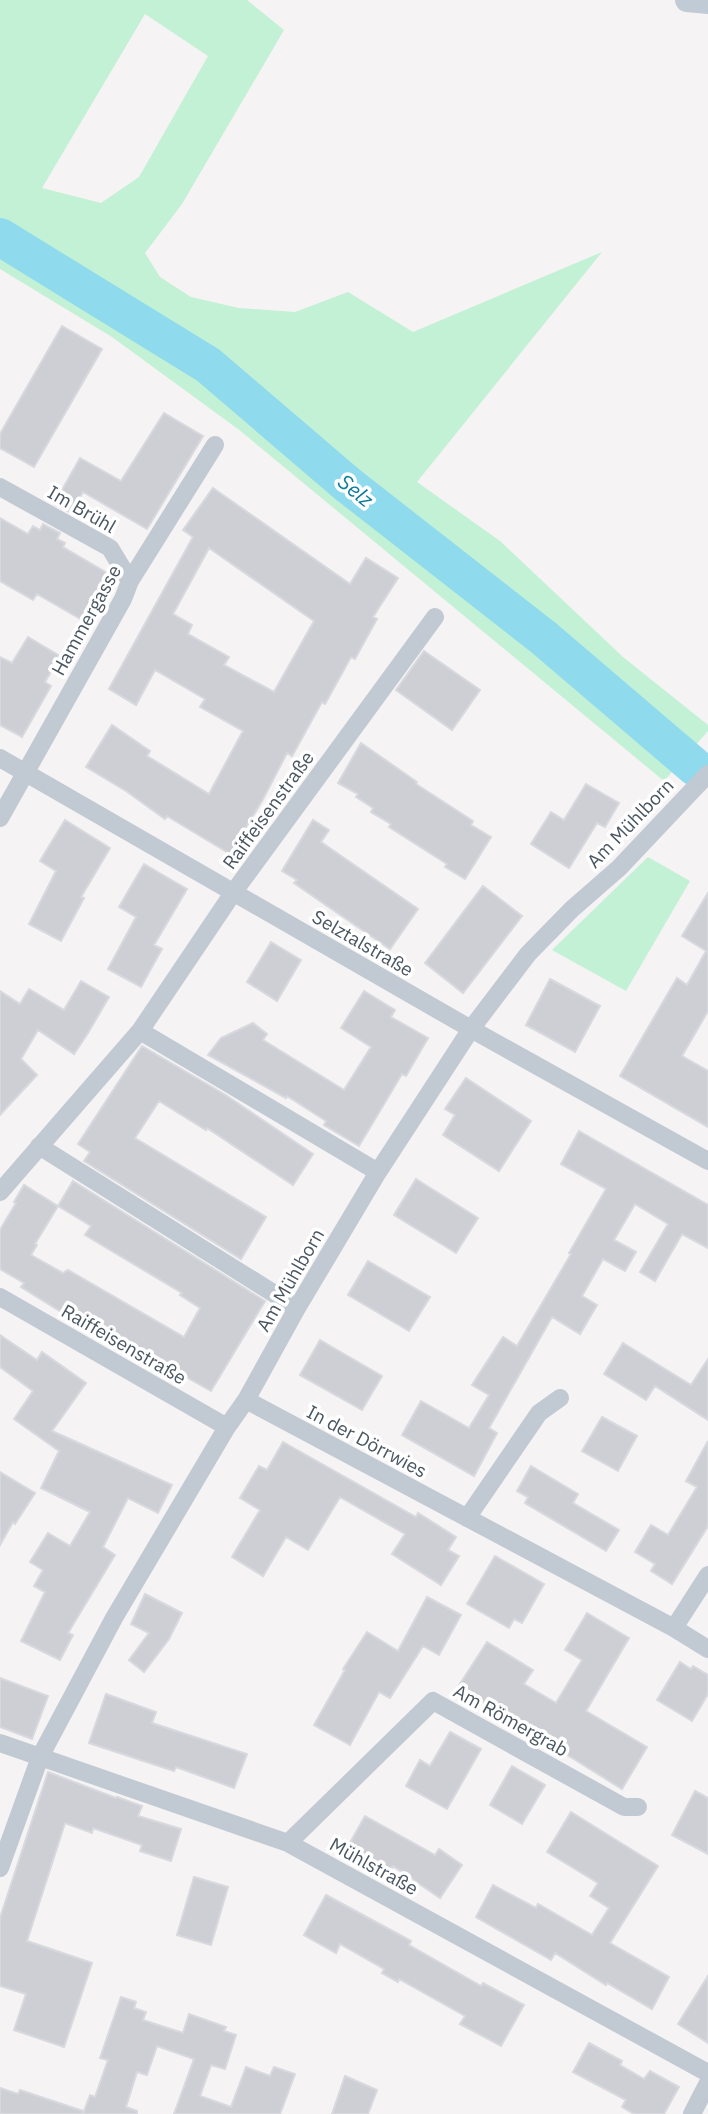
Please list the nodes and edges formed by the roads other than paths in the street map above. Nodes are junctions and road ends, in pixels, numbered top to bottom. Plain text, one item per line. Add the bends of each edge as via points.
1 (687, 0) edge
2 (708, 2) edge
3 (215, 445) dead end
4 (0, 488) edge
5 (130, 581) junction
6 (435, 617) dead end
7 (0, 758) edge
8 (26, 772) junction
9 (708, 774) edge
10 (0, 818) edge
11 (233, 893) junction
12 (471, 1029) junction
13 (140, 1031) junction
14 (39, 1146) junction
15 (708, 1161) edge
16 (378, 1172) junction
17 (0, 1192) edge
18 (0, 1297) edge
19 (297, 1308) junction
20 (560, 1398) dead end
21 (246, 1400) junction
22 (227, 1427) junction
23 (467, 1518) junction
24 (708, 1575) edge
25 (674, 1628) junction
26 (708, 1650) edge
27 (0, 1744) edge
28 (40, 1757) junction
29 (638, 1807) dead end
30 (288, 1843) junction
31 (0, 1868) edge
32 (708, 2073) edge
33 (708, 2083) edge
34 (692, 2114) edge

1 - 2 main road
3 - 5 street, Hammergasse
4 - 5 street, Im Brühl via 110,548
5 - 8 street, Hammergasse
6 - 11 street, Raiffeisenstraße
7 - 8 street, Selztalstraße
8 - 10 street, Hammergasse
8 - 11 street, Selztalstraße
9 - 12 street, Am Mühlborn via 619,868 528,954
11 - 12 street, Selztalstraße
11 - 13 street, Raiffeisenstraße
12 - 15 street, Selztalstraße
12 - 16 street, Am Mühlborn
13 - 14 street, Raiffeisenstraße
13 - 16 street
14 - 17 street, Raiffeisenstraße
14 - 19 street
16 - 19 street, Am Mühlborn
18 - 22 street, Raiffeisenstraße
19 - 21 street, Am Mühlborn
20 - 23 street via 539,1413
21 - 22 street, Am Mühlborn
21 - 23 street, In der Dörrwies
22 - 28 street, Am Mühlborn via 114,1618
23 - 25 street, In der Dörrwies
24 - 25 street
25 - 26 street, In der Dörrwies
27 - 28 street, Mühlstraße
28 - 30 street, Mühlstraße
28 - 31 street, Am Mühlborn
29 - 30 street, Am Römergrab via 624,1807 433,1701
30 - 32 street, Mühlstraße
33 - 34 street

